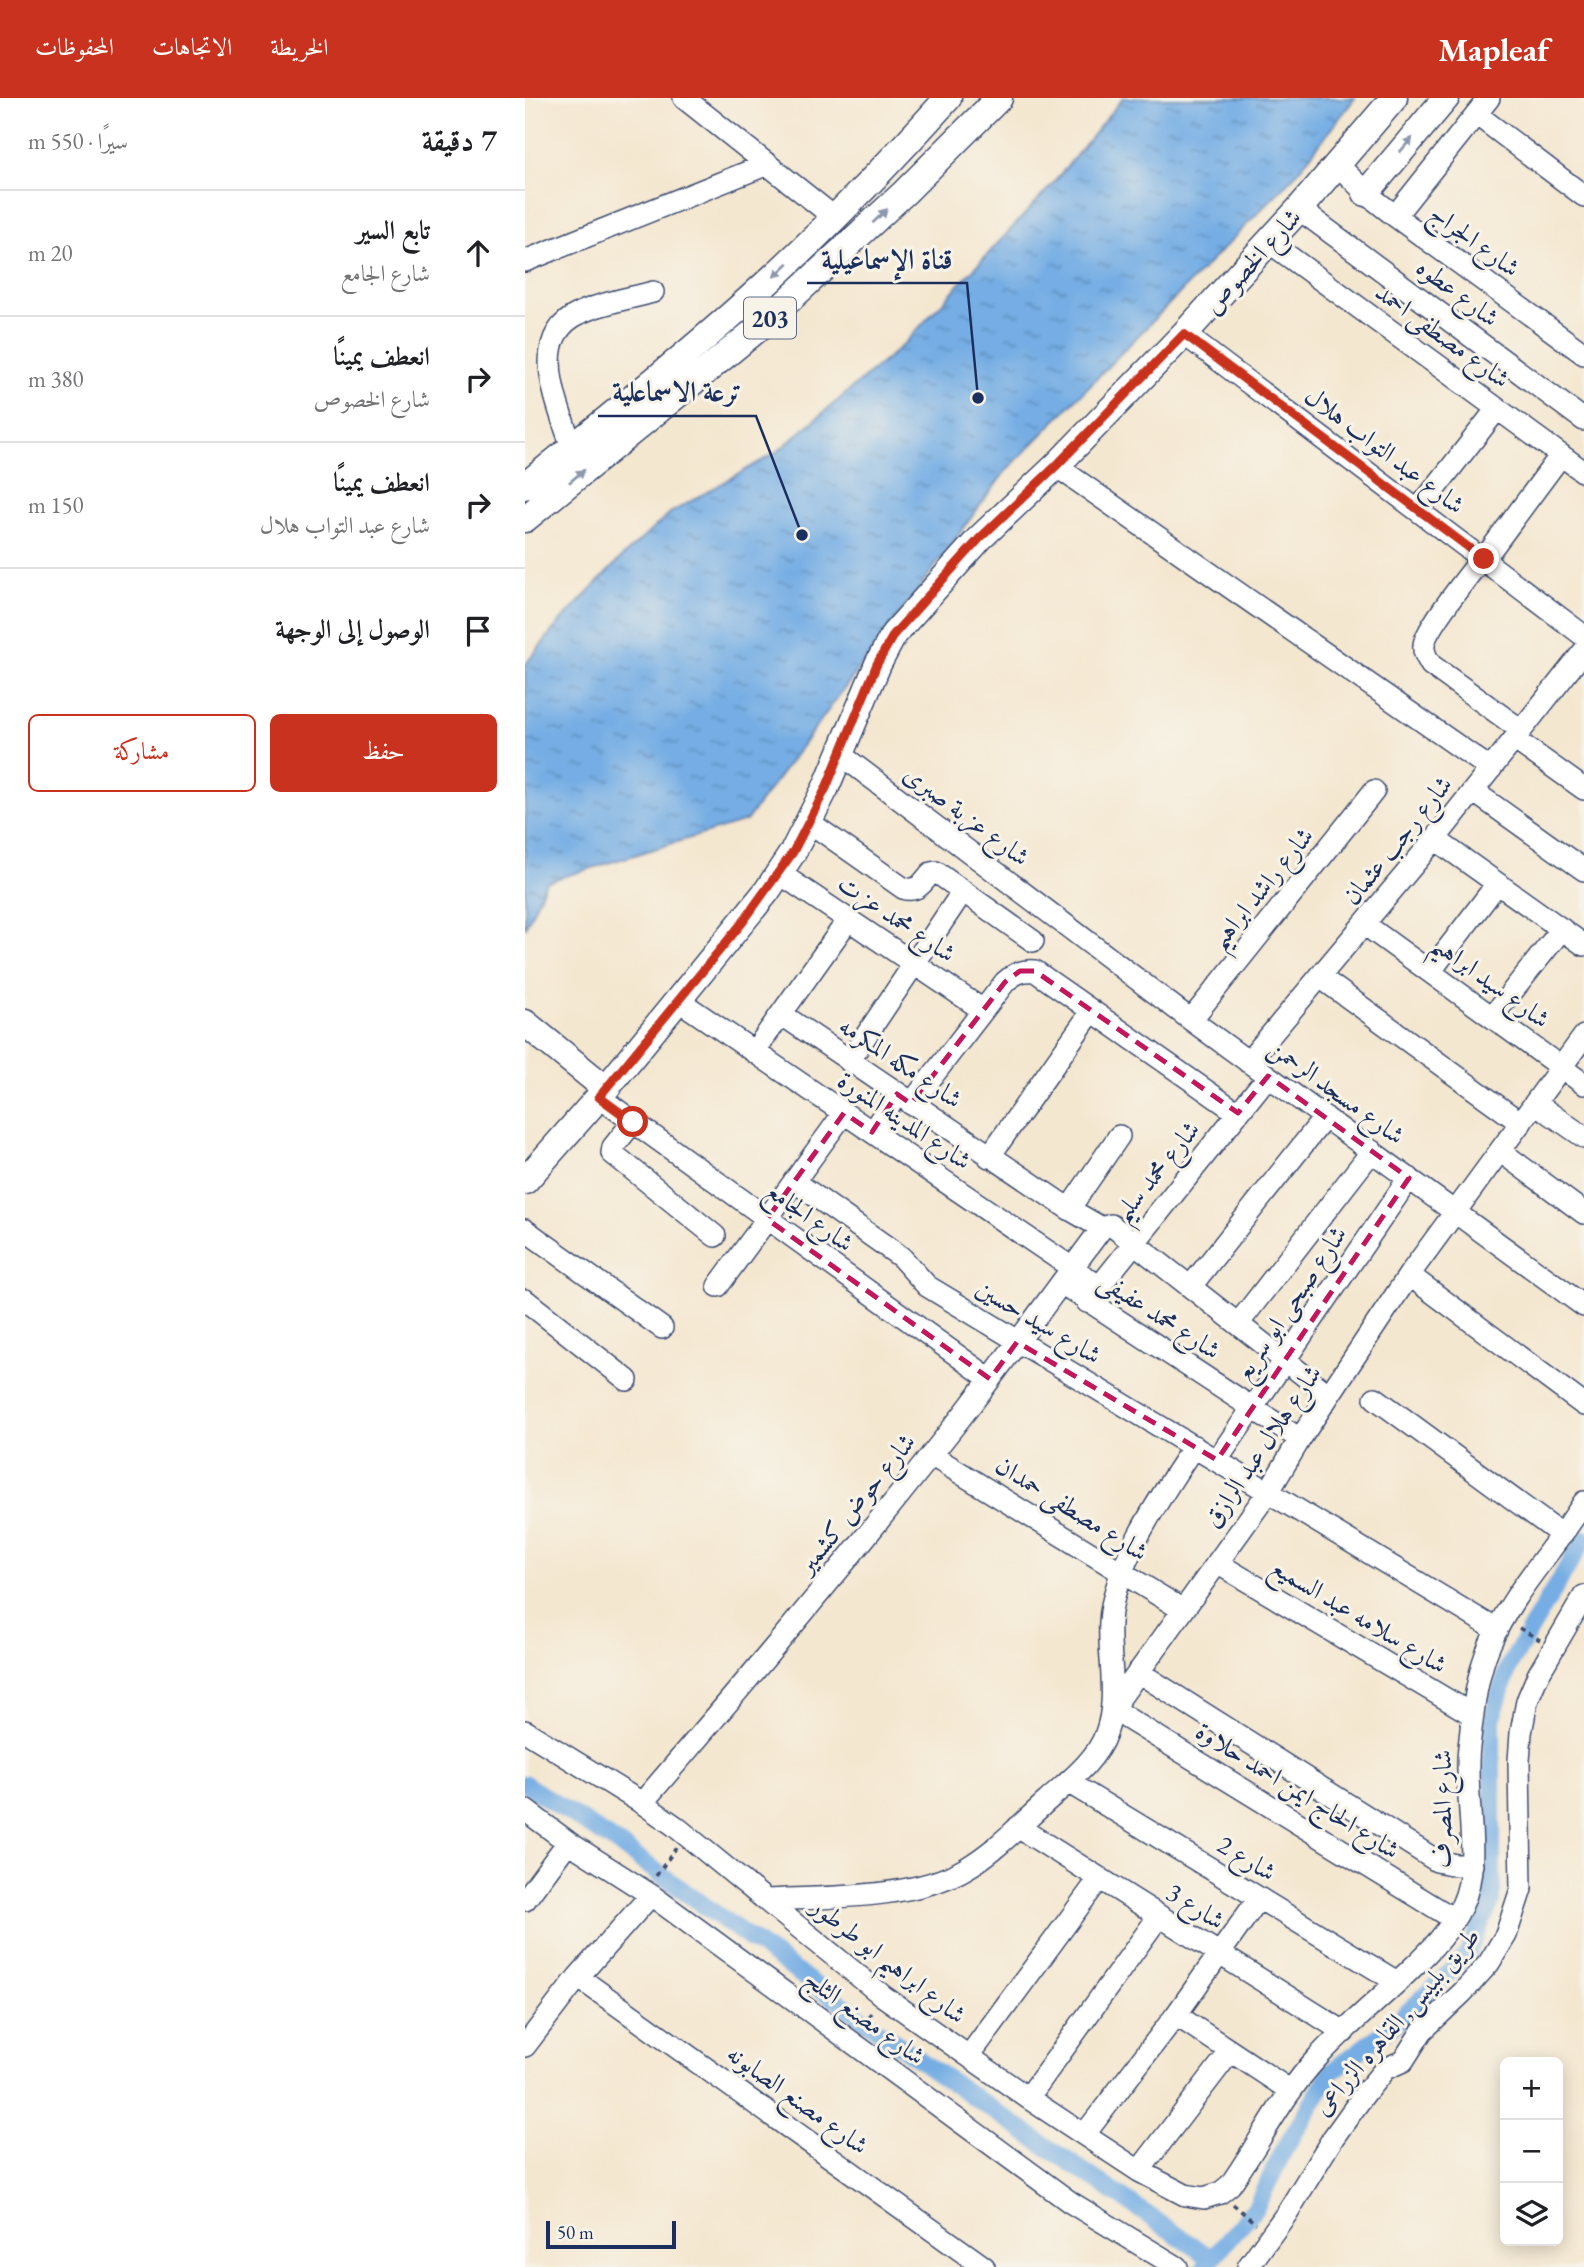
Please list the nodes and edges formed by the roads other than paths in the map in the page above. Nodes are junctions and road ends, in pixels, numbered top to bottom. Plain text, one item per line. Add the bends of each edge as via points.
1 (684, 98) edge
2 (948, 98) edge
3 (999, 98) edge
4 (1394, 98) edge
5 (1446, 98) edge
6 (1482, 106) edge
7 (768, 164) junction
8 (1338, 165) junction
9 (1366, 192) junction
10 (1584, 197) edge
11 (1299, 209) junction
12 (1395, 216) junction
13 (835, 218) junction
14 (1269, 242) junction
15 (525, 261) edge
16 (653, 292) dead end
17 (1184, 334) junction
18 (1584, 354) edge
19 (1497, 409) junction
20 (1584, 420) edge
21 (572, 448) junction
22 (1560, 455) junction
23 (1056, 466) junction
24 (1584, 472) edge
25 (525, 486) edge
26 (1418, 510) junction
27 (525, 519) edge
28 (1483, 559) junction
29 (1584, 636) edge
30 (1584, 651) edge
31 (1518, 734) junction
32 (840, 754) junction
33 (1491, 769) junction
34 (1584, 789) edge
35 (1374, 791) dead end
36 (1473, 791) junction
37 (809, 822) junction
38 (1435, 839) junction
39 (1584, 870) edge
40 (779, 873) junction
41 (1497, 884) junction
42 (963, 891) junction
43 (848, 920) junction
44 (1059, 920) joint
45 (1364, 924) junction
46 (1562, 929) junction
47 (1033, 941) dead end
48 (1584, 945) edge
49 (915, 965) junction
50 (1430, 972) junction
51 (1319, 977) junction
52 (678, 1000) junction
53 (983, 1010) junction
54 (1092, 1011) junction
55 (781, 1014) junction
56 (1492, 1017) junction
57 (1191, 1020) junction
58 (525, 1023) edge
59 (1584, 1036) edge
60 (754, 1052) junction
61 (849, 1061) junction
62 (1248, 1062) junction
63 (1562, 1068) junction
64 (1268, 1076) junction
65 (1584, 1084) edge
66 (602, 1092) junction
67 (904, 1099) junction
68 (1535, 1103) junction
69 (844, 1113) junction
70 (1238, 1113) junction
71 (1325, 1117) junction
72 (633, 1122) junction
73 (1521, 1123) junction
74 (872, 1132) junction
75 (1119, 1136) dead end
76 (1584, 1137) edge
77 (1372, 1151) junction
78 (1500, 1151) junction
79 (989, 1157) junction
80 (1409, 1178) junction
81 (525, 1181) edge
82 (794, 1181) junction
83 (1069, 1209) junction
84 (1456, 1212) junction
85 (1584, 1213) edge
86 (767, 1219) junction
87 (1105, 1226) junction
88 (525, 1230) edge
89 (716, 1236) dead end
90 (1135, 1243) junction
91 (1066, 1275) junction
92 (1409, 1275) junction
93 (718, 1286) dead end
94 (1191, 1286) junction
95 (1093, 1294) junction
96 (525, 1300) edge
97 (1584, 1306) edge
98 (1238, 1324) junction
99 (662, 1328) dead end
100 (1017, 1342) junction
101 (1285, 1361) junction
102 (990, 1379) junction
103 (627, 1380) dead end
104 (1328, 1395) junction
105 (1375, 1398) dead end
106 (1584, 1405) edge
107 (1253, 1407) junction
108 (1300, 1439) junction
109 (1194, 1446) junction
110 (931, 1455) junction
111 (1217, 1460) junction
112 (1269, 1491) junction
113 (1584, 1502) edge
114 (1562, 1535) junction
115 (1217, 1563) junction
116 (1123, 1572) junction
117 (1584, 1596) edge
118 (1183, 1610) junction
119 (1507, 1629) junction
120 (1138, 1672) junction
121 (1112, 1709) junction
122 (1473, 1715) junction
123 (525, 1731) edge
124 (1068, 1782) junction
125 (642, 1803) junction
126 (525, 1810) edge
127 (1018, 1827) junction
128 (568, 1842) junction
129 (1472, 1865) junction
130 (1100, 1879) junction
131 (652, 1888) junction
132 (1259, 1898) junction
133 (525, 1899) edge
134 (767, 1900) junction
135 (1159, 1916) junction
136 (1454, 1919) junction
137 (1220, 1954) junction
138 (578, 1977) junction
139 (1397, 1982) junction
140 (1176, 2015) junction
141 (1344, 2032) junction
142 (525, 2046) edge
143 (1230, 2052) junction
144 (969, 2056) junction
145 (1291, 2091) junction
146 (1028, 2098) junction
147 (1084, 2135) junction
148 (1139, 2171) junction
149 (1232, 2195) joint
150 (1172, 2265) edge
151 (984, 2267) edge
152 (1248, 2267) edge

1 - 7 street
2 - 13 main road, 203
27 -> 3 main road, 203 via 761,326
4 - 8 main road, شارع الخصوص
9 -> 5 main road
6 - 10 street
6 - 12 street
7 - 13 street
7 - 15 street
8 - 9 street, شارع الجراج
8 - 11 main road, شارع الخصوص
9 - 12 street, شارع الجراج
11 - 14 main road, شارع الخصوص
11 - 20 street, شارع عطوه
12 - 18 street, شارع الجراج
13 -> 21 main road, 203 via 723,323
14 - 17 main road, شارع الخصوص
14 - 19 street, شارع مصطفى احمد
16 - 21 street via 581,312 561,325 551,343 552,383
17 - 23 main road, شارع الخصوص
17 - 26 street, شارع عبد التواب هلال
19 - 22 street, شارع مصطفى احمد
19 - 26 street
21 - 25 main road, 203
22 - 24 street, شارع مصطفى احمد
22 - 28 street
23 - 32 main road, شارع الخصوص via 980,538 894,634
23 - 33 street
26 - 28 street, شارع عبد التواب هلال
28 - 29 street, شارع عبد التواب هلال
28 - 31 street via 1430,629 1425,655 1431,665
30 - 31 street, شارع رجب عثمان
31 - 33 street, شارع رجب عثمان
31 - 34 street
32 - 37 main road, شارع الخصوص
32 - 44 street, شارع عزبة صبرى
33 - 36 street, شارع رجب عثمان
35 - 57 street, شارع راشد ابراهيم
36 - 38 street, شارع رجب عثمان
36 - 39 street
37 - 40 main road, شارع الخصوص
37 - 42 street via 903,888 918,888 933,872
38 - 41 street
38 - 45 street, شارع رجب عثمان
40 - 43 street, شارع محمد عزت
40 - 52 main road, شارع الخصوص
41 - 46 street
41 - 50 street
42 - 47 street
42 - 49 street
43 - 49 street, شارع محمد عزت
43 - 55 street
44 - 57 street, شارع مسجد الرحمن
45 - 50 street, شارع سيد ابراهيم
45 - 51 street, شارع رجب عثمان
46 - 48 street
46 - 56 street
49 - 53 street, شارع محمد عزت
49 - 61 street
50 - 56 street, شارع سيد ابراهيم
51 - 62 street, شارع رجب عثمان
51 - 73 street
52 - 60 street, شارع المدينه المنورة
52 - 66 main road, شارع الخصوص
53 - 54 street via 1013,974 1027,970
53 - 67 street
54 - 70 street
54 - 79 street
55 - 60 street
55 - 61 street, شارع مكه المكرمه
56 - 63 street, شارع سيد ابراهيم
57 - 62 street, شارع مسجد الرحمن
58 - 66 main road via 573,1061
59 - 63 street, شارع هلال عبد الرازق
60 - 69 street, شارع المدينه المنورة
61 - 67 street, شارع مكه المكرمه
62 - 64 street, شارع مسجد الرحمن
63 - 65 street, شارع سيد ابراهيم
63 - 68 street, شارع هلال عبد الرازق
64 - 70 street, شارع محمد سليم
64 - 71 street, شارع مسجد الرحمن
66 - 72 street, شارع الجامع
66 - 81 main road, شارع الخصوص
67 - 74 street
67 - 79 street, شارع مكه المكرمه
68 - 73 street, شارع هلال عبد الرازق
68 - 76 street
69 - 74 street, شارع المدينه المنورة
69 - 82 street
70 - 90 street, شارع محمد سليم
71 - 77 street, شارع مسجد الرحمن
71 - 94 street
72 - 86 street, شارع الجامع
72 - 89 street via 612,1153
73 - 78 street, شارع هلال عبد الرازق
74 - 91 street, شارع المدينه المنورة
75 - 83 street
77 - 80 street, شارع مسجد الرحمن
77 - 98 street
78 - 84 street, شارع هلال عبد الرازق
78 - 85 street
79 - 83 street, شارع مكه المكرمه
80 - 84 street, شارع مسجد الرحمن
80 - 101 street, شارع صبحى ابو سريع
82 - 86 street
82 - 100 street, شارع سيد حسين via 901,1257 927,1286
83 - 87 street, شارع مكه المكرمه
84 - 92 street, شارع هلال عبد الرازق
84 - 97 street, شارع مسجد الرحمن
86 - 93 street
86 - 102 street, شارع الجامع
87 - 90 street, شارع مكه المكرمه
87 - 91 street, شارع حوض كشمير
88 - 99 street
90 - 94 street, شارع مكه المكرمه
90 - 95 street, شارع محمد سليم
91 - 95 street, شارع محمد عفيفى
91 - 100 street, شارع حوض كشمير
92 - 104 street, شارع هلال عبد الرازق
92 - 106 street
94 - 98 street, شارع مكه المكرمه
95 - 107 street, شارع محمد عفيفى
96 - 103 street
98 - 101 street, شارع مكه المكرمه
100 - 102 street, شارع حوض كشمير
100 - 109 street, شارع سيد حسين
101 - 104 street, شارع مكه المكرمه
101 - 107 street, شارع صبحى ابو سريع
102 - 110 street, شارع حوض كشمير
104 - 108 street, شارع هلال عبد الرازق
105 - 114 street
107 - 108 street, شارع محمد عفيفى
107 - 111 street, شارع صبحى ابو سريع
108 - 112 street, شارع هلال عبد الرازق
109 - 111 street, شارع سيد حسين
109 - 116 street via 1156,1506
110 - 116 street, شارع مصطفى حمدان
110 - 125 street, شارع حوض كشمير
111 - 112 street, شارع سيد حسين
112 - 115 street, شارع هلال عبد الرازق
112 - 119 street
113 - 114 street, شارع المصرف
114 - 119 street, شارع المصرف via 1533,1573
115 - 118 street, شارع هلال عبد الرازق
115 - 122 street, شارع سلامه عبد السميع
116 - 118 street, شارع مصطفى حمدان
116 - 121 street via 1110,1621
117 - 152 street, طريق بلبيس, القاهره الزراعى via 1527,1701 1518,1762 1521,1889 1506,1934 1489,1963 1422,2031 1403,2061 1385,2069 1354,2107
118 - 120 street, شارع هلال عبد الرازق
119 - 122 street, شارع المصرف via 1482,1666
120 - 121 street, شارع هلال عبد الرازق
120 - 129 street via 1437,1861
121 - 124 street via 1097,1751
121 - 136 street, شارع الحاج ايمن احمد حلاوة
122 - 129 street, شارع المصرف via 1468,1751
123 - 125 street, شارع ابراهيم ابو طرطور
124 - 127 street
124 - 132 street, شارع 2
125 - 134 street, شارع ابراهيم ابو طرطور
126 - 128 street, شارع مصنع الثلج
127 - 130 street, شارع 3
127 - 134 street via 965,1869 939,1881 857,1896
128 - 131 street, شارع مصنع الثلج
128 - 133 street
129 - 136 street, شارع المصرف via 1469,1888
130 - 135 street, شارع 3
130 - 144 street
131 - 138 street
131 - 150 street, شارع مصنع الثلج via 1070,2202
132 - 137 street
132 - 139 street, شارع 2
134 - 144 street, شارع ابراهيم ابو طرطور via 883,1996
135 - 137 street, شارع 3
135 - 146 street
136 - 139 street, شارع المصرف via 1433,1948
137 - 140 street
137 - 141 street, شارع 3
138 - 142 street
138 - 151 street, شارع مصنع الصابونه
139 - 141 street, شارع المصرف
140 - 143 street
140 - 147 street
141 - 145 street, شارع المصرف
143 - 145 street
143 - 148 street
144 - 146 street, شارع ابراهيم ابو طرطور
145 - 149 street, شارع المصرف
146 - 147 street, شارع ابراهيم ابو طرطور
147 - 148 street, شارع ابراهيم ابو طرطور
148 - 149 street, شارع ابراهيم ابو طرطور via 1185,2195

